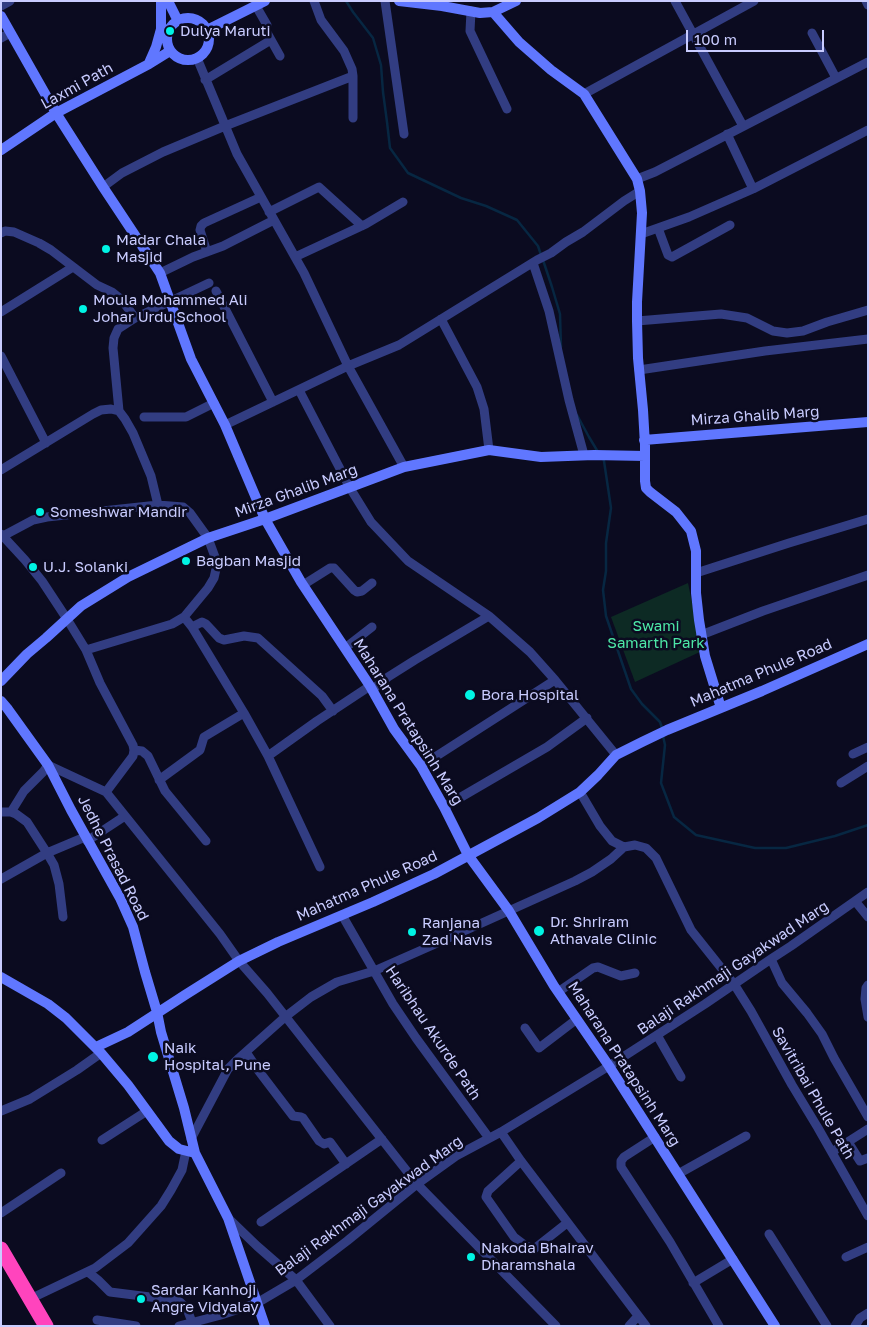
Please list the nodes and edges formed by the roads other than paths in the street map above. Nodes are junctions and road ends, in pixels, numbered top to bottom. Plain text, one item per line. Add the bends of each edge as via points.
1 (10, 1) edge
2 (161, 1) edge
3 (168, 1) edge
4 (314, 1) edge
5 (385, 1) edge
6 (399, 1) edge
7 (516, 1) edge
8 (675, 1) edge
9 (754, 1) edge
10 (866, 1) edge
11 (261, 4) edge
12 (441, 4) edge
13 (868, 5) edge
14 (1, 6) edge
15 (471, 11) junction
16 (493, 12) junction
17 (1, 16) edge
18 (178, 20) junction
19 (207, 30) junction
20 (812, 32) dead end
21 (692, 34) junction
22 (6, 35) edge
23 (271, 40) junction
24 (170, 50) junction
25 (280, 56) dead end
26 (197, 58) junction
27 (868, 62) edge
28 (149, 64) junction
29 (353, 76) junction
30 (836, 78) junction
31 (205, 80) junction
32 (584, 94) junction
33 (506, 109) dead end
34 (56, 113) junction
35 (353, 118) dead end
36 (225, 126) junction
37 (743, 126) junction
38 (868, 130) edge
39 (404, 134) dead end
40 (727, 134) junction
41 (1, 150) edge
42 (637, 179) junction
43 (103, 187) junction
44 (753, 189) junction
45 (640, 191) junction
46 (260, 197) junction
47 (403, 202) dead end
48 (271, 216) junction
49 (730, 225) dead end
50 (362, 226) junction
51 (658, 228) junction
52 (1, 233) edge
53 (641, 234) junction
54 (207, 252) junction
55 (294, 257) junction
56 (535, 261) junction
57 (73, 267) junction
58 (160, 273) junction
59 (209, 282) dead end
60 (216, 291) dead end
61 (170, 302) junction
62 (868, 310) edge
63 (1, 312) edge
64 (135, 318) junction
65 (441, 319) junction
66 (637, 321) junction
67 (787, 333) junction
68 (868, 339) edge
69 (788, 349) junction
70 (1, 356) edge
71 (348, 366) junction
72 (639, 370) junction
73 (299, 390) junction
74 (273, 402) junction
75 (214, 403) junction
76 (118, 411) junction
77 (144, 417) dead end
78 (868, 422) edge
79 (225, 425) junction
80 (644, 440) junction
81 (46, 443) junction
82 (488, 450) junction
83 (589, 455) junction
84 (645, 456) junction
85 (404, 466) junction
86 (1, 470) edge
87 (350, 488) junction
88 (158, 504) junction
89 (265, 519) junction
90 (868, 519) edge
91 (2, 535) edge
92 (208, 538) junction
93 (696, 573) junction
94 (868, 575) edge
95 (372, 583) dead end
96 (303, 585) junction
97 (489, 616) junction
98 (184, 617) junction
99 (67, 619) junction
100 (192, 627) junction
101 (372, 627) dead end
102 (702, 635) junction
103 (868, 644) edge
104 (344, 648) junction
105 (86, 650) junction
106 (555, 680) junction
107 (1, 681) edge
108 (371, 688) junction
109 (1, 701) edge
110 (721, 708) junction
111 (333, 711) junction
112 (244, 714) junction
113 (587, 718) junction
114 (868, 748) edge
115 (134, 750) junction
116 (853, 754) dead end
117 (616, 755) junction
118 (268, 756) junction
119 (48, 765) junction
120 (421, 766) junction
121 (868, 766) edge
122 (159, 780) junction
123 (841, 783) dead end
124 (106, 792) junction
125 (580, 792) junction
126 (444, 807) junction
127 (1, 812) edge
128 (11, 812) junction
129 (125, 816) junction
130 (86, 839) junction
131 (206, 841) dead end
132 (624, 846) junction
133 (47, 853) junction
134 (468, 856) junction
135 (320, 867) dead end
136 (1, 879) edge
137 (868, 892) edge
138 (855, 901) junction
139 (508, 911) junction
140 (342, 915) junction
141 (63, 917) dead end
142 (868, 917) edge
143 (771, 958) junction
144 (239, 961) junction
145 (374, 971) junction
146 (635, 973) dead end
147 (1, 977) edge
148 (734, 984) junction
149 (868, 984) edge
150 (558, 992) junction
151 (158, 1012) junction
152 (285, 1017) junction
153 (868, 1017) edge
154 (577, 1019) junction
155 (525, 1028) dead end
156 (657, 1035) junction
157 (99, 1050) junction
158 (246, 1052) junction
159 (609, 1066) junction
160 (681, 1077) dead end
161 (147, 1111) junction
162 (1, 1112) edge
163 (868, 1117) edge
164 (868, 1129) edge
165 (500, 1132) junction
166 (746, 1136) dead end
167 (489, 1138) junction
168 (655, 1138) junction
169 (191, 1139) junction
170 (382, 1139) junction
171 (102, 1140) dead end
172 (848, 1142) junction
173 (190, 1152) junction
174 (832, 1152) junction
175 (868, 1158) edge
176 (521, 1161) junction
177 (346, 1164) junction
178 (61, 1173) dead end
179 (678, 1174) junction
180 (417, 1184) junction
181 (1, 1214) edge
182 (868, 1216) edge
183 (228, 1218) junction
184 (260, 1222) dead end
185 (567, 1223) junction
186 (769, 1234) dead end
187 (868, 1247) edge
188 (3, 1256) edge
189 (846, 1257) dead end
190 (733, 1259) junction
191 (88, 1272) junction
192 (296, 1280) junction
193 (693, 1283) junction
194 (30, 1299) junction
195 (257, 1302) junction
196 (868, 1313) edge
197 (638, 1316) junction
198 (97, 1320) dead end
199 (192, 1322) junction
200 (46, 1326) edge
201 (136, 1326) edge
202 (179, 1326) edge
203 (265, 1326) edge
204 (330, 1326) edge
205 (556, 1326) edge
206 (629, 1326) edge
207 (646, 1326) edge
208 (719, 1326) edge
209 (775, 1326) edge
210 (827, 1326) edge
211 (855, 1326) edge

1 - 14 street
2 - 28 street via 161,28
3 - 18 street
4 - 29 street via 321,20 344,51
5 - 39 street
6 - 12 street
7 - 16 street
8 - 21 street
9 - 21 street
10 - 13 street
11 - 19 street
11 - 23 street
12 - 15 street
15 - 16 street
15 - 33 street via 470,30
16 - 32 street via 526,48
17 - 22 street, Maharana Pratapsinh Marg
18 - 19 street via 195,19
18 - 24 street via 168,31
19 - 26 street via 208,46
20 - 30 street
21 - 32 street
21 - 37 street
22 - 34 street, Maharana Pratapsinh Marg
23 - 25 street
23 - 31 street
24 - 26 street via 185,60
24 - 28 street, Laxmi Path
26 - 31 street
27 - 30 street
28 - 34 street, Laxmi Path
29 - 35 street
29 - 36 street
30 - 37 street
31 - 36 street
32 - 42 street
34 - 41 street, Laxmi Path
34 - 43 street, Maharana Pratapsinh Marg
36 - 43 street via 136,165
36 - 46 street
37 - 40 street
38 - 44 street
40 - 42 street
40 - 44 street
42 - 45 street
43 - 58 street, Maharana Pratapsinh Marg
44 - 51 street
45 - 53 street
45 - 56 street
46 - 48 street
46 - 54 street via 201,226
47 - 50 street
48 - 50 street via 320,187
48 - 54 street via 223,246
48 - 55 street
49 - 51 street via 672,257 668,255
50 - 55 street
51 - 53 street
52 - 57 street via 14,232 39,243
53 - 66 street
54 - 58 street
55 - 71 street
56 - 65 street
56 - 83 street via 569,400
57 - 63 street
57 - 64 street via 122,300
58 - 61 street, Maharana Pratapsinh Marg
59 - 61 street
60 - 74 street
61 - 64 street
61 - 75 street, Maharana Pratapsinh Marg via 191,359
62 - 67 street
64 - 76 street via 118,329 114,338
65 - 71 street via 399,345
65 - 82 street via 477,387 484,408
66 - 67 street via 721,314 747,318 773,331
66 - 72 street
67 - 69 street
68 - 69 street
69 - 72 street
70 - 81 street
71 - 73 street
71 - 85 street
72 - 80 street
73 - 74 street
73 - 87 street
74 - 79 street
75 - 77 street via 186,418
75 - 79 street, Maharana Pratapsinh Marg
76 - 81 street via 101,410
76 - 88 street via 133,433 151,476
78 - 80 street, Mirza Ghalib Marg
79 - 89 street, Maharana Pratapsinh Marg
80 - 84 street
81 - 86 street
82 - 83 street, Mirza Ghalib Marg via 541,457
82 - 85 street, Mirza Ghalib Marg
83 - 84 street, Mirza Ghalib Marg
84 - 93 street via 646,488 676,512 691,531
85 - 87 street, Mirza Ghalib Marg
87 - 89 street, Mirza Ghalib Marg
87 - 97 street via 371,522 408,560
88 - 91 street via 47,517 32,520
88 - 92 street via 184,507
89 - 92 street, Mirza Ghalib Marg
89 - 96 street, Maharana Pratapsinh Marg
90 - 93 street
91 - 99 street via 42,581
92 - 98 street via 215,557 214,578
92 - 99 street, Mirza Ghalib Marg via 128,577 80,606
93 - 102 street
94 - 102 street
95 - 96 street via 358,592 334,568 330,568
96 - 104 street, Maharana Pratapsinh Marg
97 - 106 street via 530,652
97 - 108 street
98 - 100 street
98 - 105 street via 172,624
99 - 105 street
99 - 107 street, Mirza Ghalib Marg
100 - 111 street via 202,622 224,640 244,636 258,638 322,696
100 - 112 street
101 - 104 street
102 - 110 street
103 - 110 street, Mahatma Phule Road
104 - 108 street, Maharana Pratapsinh Marg
105 - 115 street
106 - 113 street
106 - 120 street
108 - 111 street
108 - 120 street, Maharana Pratapsinh Marg via 394,729
109 - 119 street, Jedhe Prasad Road
110 - 117 street, Mahatma Phule Road
111 - 118 street
112 - 118 street
112 - 122 street via 204,737 200,750
113 - 117 street
113 - 126 street via 547,747
114 - 116 street
115 - 122 street via 142,750 148,756
115 - 124 street
117 - 125 street, Mahatma Phule Road
118 - 135 street
119 - 124 street
119 - 128 street via 24,791
119 - 130 street, Jedhe Prasad Road
120 - 126 street, Maharana Pratapsinh Marg
121 - 123 street
122 - 131 street
124 - 129 street
125 - 132 street via 600,826 612,840
125 - 134 street, Mahatma Phule Road
126 - 134 street, Maharana Pratapsinh Marg
127 - 128 street
128 - 133 street via 27,822
129 - 130 street
129 - 144 street
130 - 133 street
130 - 151 street, Jedhe Prasad Road via 120,898
132 - 139 street via 611,859 576,881
132 - 148 street, Savitribai Phule Path via 646,848 656,858 691,930
133 - 136 street
133 - 141 street via 59,884
134 - 139 street, Maharana Pratapsinh Marg
134 - 140 street, Mahatma Phule Road
137 - 138 street, Balaji Rakhmaji Gayakwad Marg
138 - 142 street
138 - 143 street, Balaji Rakhmaji Gayakwad Marg
139 - 145 street
139 - 150 street, Maharana Pratapsinh Marg
140 - 144 street, Mahatma Phule Road
140 - 145 street, Haribhau Akurde Path
143 - 148 street, Balaji Rakhmaji Gayakwad Marg
143 - 163 street via 782,983 822,1034
144 - 151 street, Mahatma Phule Road
144 - 152 street
145 - 152 street via 337,982
145 - 167 street, Haribhau Akurde Path via 416,1038
146 - 150 street via 621,976 593,968
147 - 157 street via 48,1004
148 - 156 street, Balaji Rakhmaji Gayakwad Marg
148 - 174 street, Savitribai Phule Path
149 - 153 street via 865,999
150 - 154 street, Maharana Pratapsinh Marg
151 - 157 street, Mahatma Phule Road
151 - 169 street, Jedhe Prasad Road
152 - 158 street
152 - 170 street
154 - 155 street via 539,1048
154 - 159 street, Maharana Pratapsinh Marg
156 - 159 street, Balaji Rakhmaji Gayakwad Marg
156 - 160 street
157 - 161 street
157 - 162 street via 77,1070
158 - 169 street via 228,1069
158 - 177 street via 293,1116 302,1117 319,1142 330,1142
159 - 165 street, Balaji Rakhmaji Gayakwad Marg
159 - 168 street, Maharana Pratapsinh Marg
161 - 171 street
161 - 173 street via 169,1140 179,1149
164 - 172 street
165 - 167 street, Balaji Rakhmaji Gayakwad Marg
165 - 176 street
166 - 179 street
167 - 180 street, Balaji Rakhmaji Gayakwad Marg via 456,1156
168 - 179 street, Maharana Pratapsinh Marg
168 - 193 street via 624,1158 621,1167
169 - 173 street, Jedhe Prasad Road
170 - 177 street
170 - 180 street
172 - 174 street
172 - 175 street via 860,1162
173 - 183 street, Jedhe Prasad Road
173 - 191 street via 161,1206 128,1243
174 - 182 street, Savitribai Phule Path
176 - 185 street
176 - 185 street via 488,1191 486,1197 514,1237 534,1249
177 - 184 street
178 - 181 street
179 - 190 street, Maharana Pratapsinh Marg
180 - 192 street, Balaji Rakhmaji Gayakwad Marg
180 - 205 street
183 - 192 street
183 - 195 street, Jedhe Prasad Road
185 - 197 street
186 - 210 street
187 - 189 street
188 - 194 highway
190 - 193 street
190 - 209 street, Maharana Pratapsinh Marg
191 - 194 street
191 - 199 street via 110,1292 180,1302
192 - 195 street, Balaji Rakhmaji Gayakwad Marg
192 - 204 street
193 - 208 street
194 - 200 highway
195 - 199 street, Balaji Rakhmaji Gayakwad Marg
195 - 203 street, Jedhe Prasad Road
196 - 211 street
197 - 206 street
197 - 207 street
198 - 201 street
199 - 202 street, Balaji Rakhmaji Gayakwad Marg

